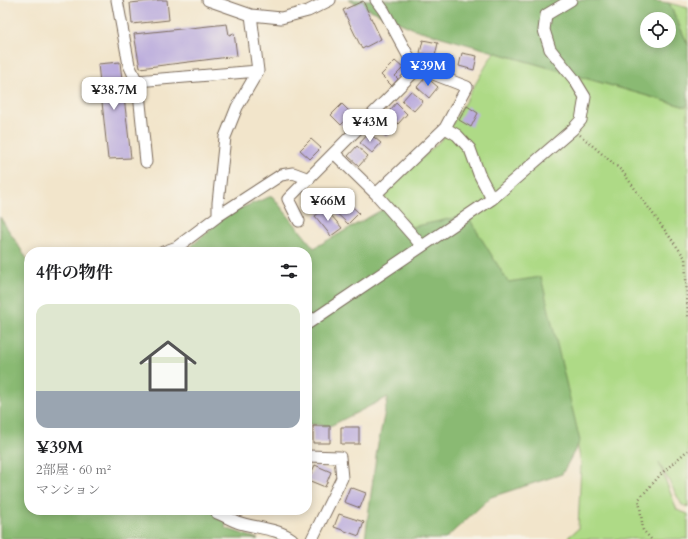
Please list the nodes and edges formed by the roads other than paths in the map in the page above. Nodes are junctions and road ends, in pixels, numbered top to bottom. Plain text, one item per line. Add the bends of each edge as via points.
1 (117, 0) edge
2 (208, 0) edge
3 (330, 0) edge
4 (376, 0) edge
5 (571, 0) edge
6 (250, 15) junction
7 (418, 68) junction
8 (258, 71) junction
9 (137, 81) junction
10 (445, 128) junction
11 (334, 153) junction
12 (146, 162) dead end
13 (309, 179) junction
14 (376, 194) junction
15 (492, 199) junction
16 (218, 216) junction
17 (299, 221) dead end
18 (422, 246) junction
19 (177, 247) edge
20 (312, 321) edge
21 (312, 456) edge
22 (223, 515) edge
23 (292, 539) edge
24 (312, 539) edge

1 - 9 street via 129,65
2 - 6 street
3 - 6 street via 308,11 281,18
4 - 7 street via 410,59
5 - 15 street via 546,15 544,30 550,49 585,97 581,120
6 - 8 street
7 - 10 street via 467,87
7 - 11 street
8 - 9 street
8 - 16 street via 237,107 225,137
9 - 12 street
10 - 14 street
10 - 15 street via 457,135 470,149
11 - 13 street
11 - 14 street
13 - 16 street via 293,173 281,175
13 - 17 street via 288,199
14 - 18 street
15 - 18 street
16 - 19 street
18 - 20 street
21 - 24 street via 340,457 342,478
22 - 23 street

